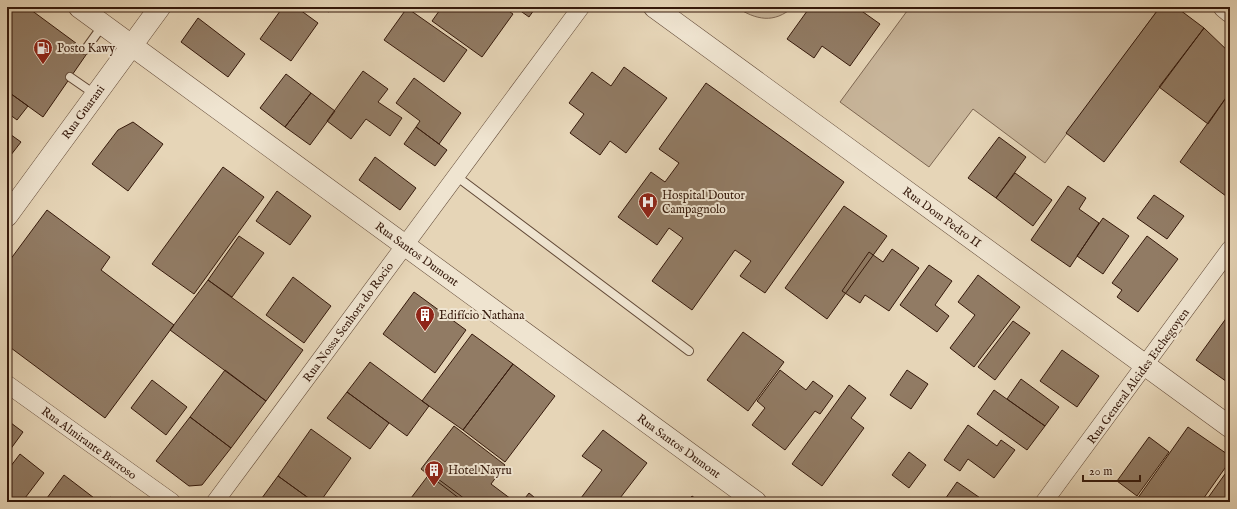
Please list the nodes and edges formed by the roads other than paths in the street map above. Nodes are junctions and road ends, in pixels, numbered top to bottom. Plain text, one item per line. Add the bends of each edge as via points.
1 (79, 7) edge
2 (160, 7) edge
3 (581, 7) edge
4 (654, 7) edge
5 (1224, 7) edge
6 (1230, 12) edge
7 (103, 24) junction
8 (132, 46) junction
9 (85, 50) dead end
10 (70, 77) dead end
11 (96, 95) junction
12 (456, 176) junction
13 (7, 216) edge
14 (404, 246) junction
15 (1230, 249) edge
16 (689, 351) dead end
17 (1146, 366) junction
18 (7, 384) edge
19 (1230, 427) edge
20 (172, 502) edge
21 (215, 502) edge
22 (756, 502) edge
23 (1044, 502) edge

1 - 7 street, Rua Santos Dumont
2 - 8 street, Rua Guarani
3 - 12 street, Rua Nossa Senhora do Rocio
4 - 17 street, Rua Dom Pedro II
5 - 6 street
7 - 8 street, Rua Santos Dumont
7 - 9 lane
8 - 11 street, Rua Guarani
8 - 14 street, Rua Santos Dumont
10 - 11 lane
11 - 13 street, Rua Guarani
12 - 14 street, Rua Nossa Senhora do Rocio
12 - 16 lane
14 - 21 street, Rua Nossa Senhora do Rocio
14 - 22 street, Rua Santos Dumont
15 - 17 street, Rua General Alcides Etchegoyen
17 - 19 street, Rua Dom Pedro II
17 - 23 street, Rua General Alcides Etchegoyen
18 - 20 street, Rua Almirante Barroso

